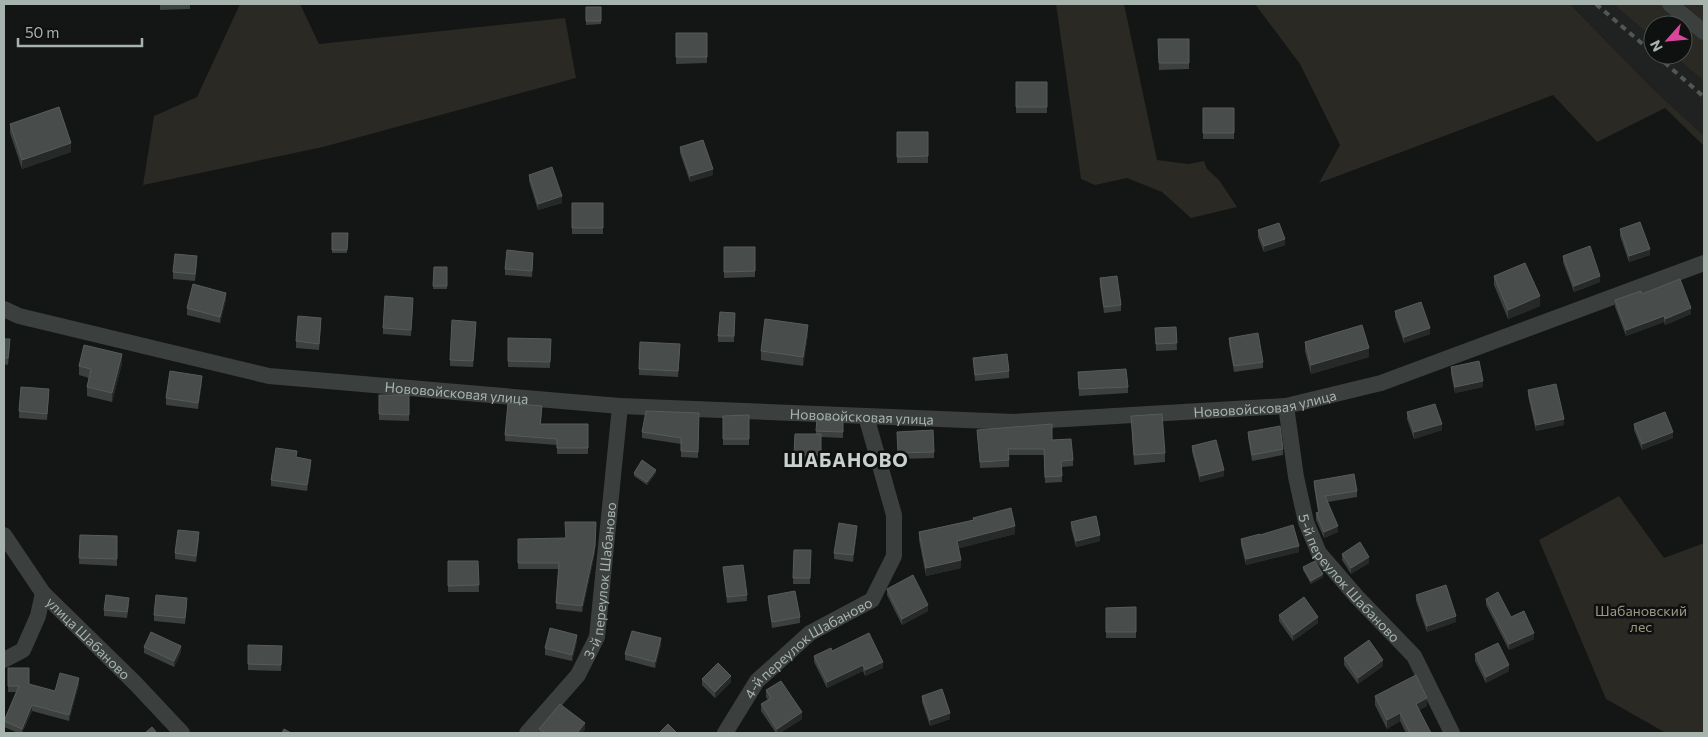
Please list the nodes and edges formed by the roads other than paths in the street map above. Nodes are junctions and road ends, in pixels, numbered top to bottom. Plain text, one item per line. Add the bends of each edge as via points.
1 (1670, 4) edge
2 (1704, 32) edge
3 (1704, 263) edge
4 (4, 308) edge
5 (620, 406) junction
6 (1286, 406) junction
7 (866, 416) junction
8 (4, 535) edge
9 (43, 593) junction
10 (4, 660) edge
11 (182, 733) edge
12 (528, 733) edge
13 (725, 733) edge
14 (1452, 733) edge

1 - 2 street
3 - 6 street, Нововойсковая улица via 1381,383
4 - 5 street, Нововойсковая улица via 19,316 268,376
5 - 7 street, Нововойсковая улица
5 - 12 street, 3-й переулок Шабаново via 597,637 578,675
6 - 7 street, Нововойсковая улица via 1014,422
6 - 14 street, 5-й переулок Шабаново via 1306,522 1319,553 1414,656
7 - 13 street, 4-й переулок Шабаново via 894,516 894,556 872,600 810,633 757,681
8 - 9 street, улица Шабаново
9 - 10 street via 38,616 23,650
9 - 11 street, улица Шабаново via 136,682

